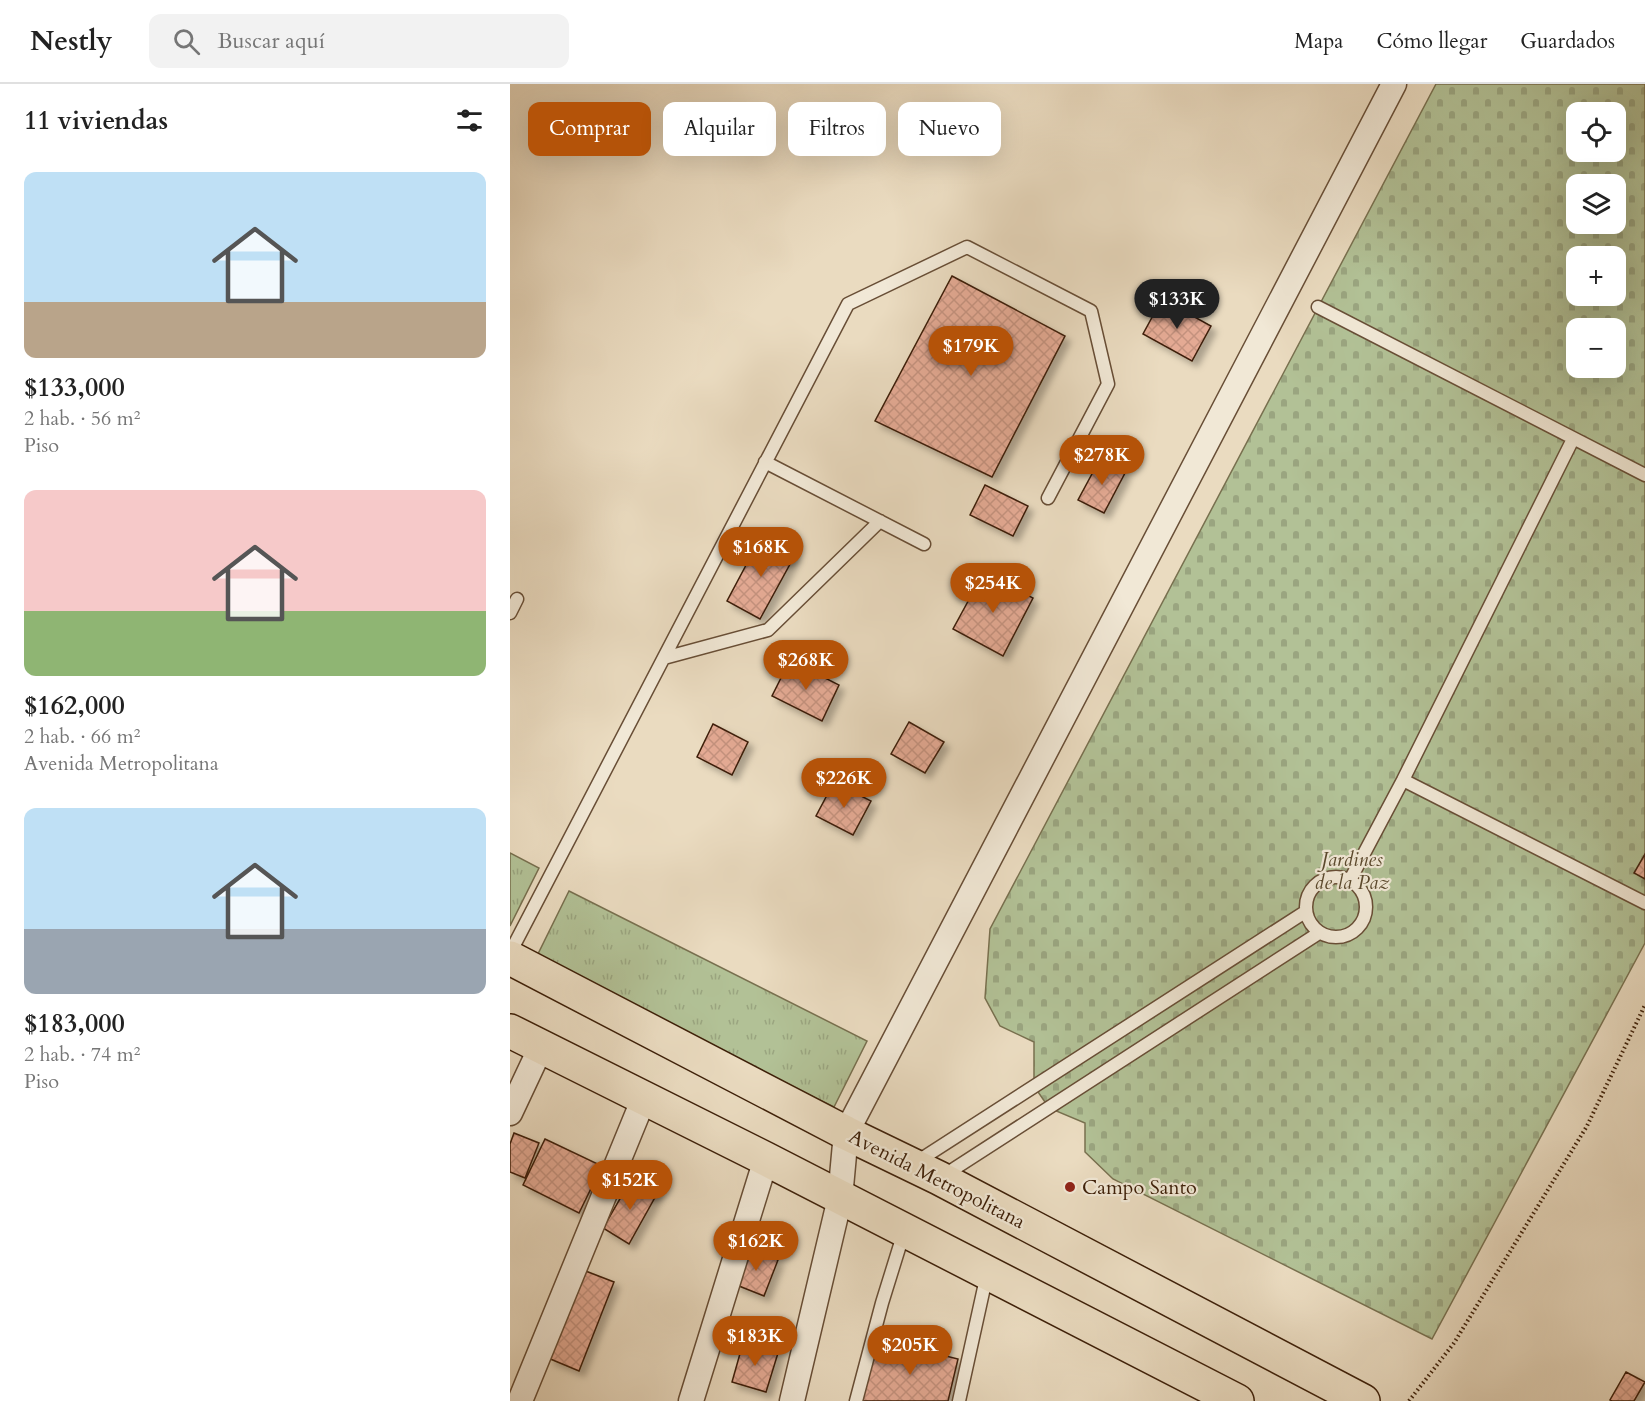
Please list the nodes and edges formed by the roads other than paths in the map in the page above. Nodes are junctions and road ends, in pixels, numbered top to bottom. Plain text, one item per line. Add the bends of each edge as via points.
1 (1394, 84) edge
2 (1318, 307) dead end
3 (1574, 439) junction
4 (765, 462) junction
5 (1645, 475) edge
6 (1048, 498) dead end
7 (880, 521) junction
8 (924, 544) dead end
9 (517, 599) dead end
10 (510, 613) edge
11 (664, 658) junction
12 (1403, 780) junction
13 (1350, 880) junction
14 (1645, 903) edge
15 (1305, 912) junction
16 (1319, 933) junction
17 (510, 953) edge
18 (510, 958) edge
19 (510, 1031) edge
20 (541, 1047) junction
21 (644, 1098) junction
22 (510, 1113) edge
23 (846, 1132) junction
24 (766, 1159) junction
25 (925, 1172) junction
26 (840, 1198) junction
27 (904, 1231) junction
28 (987, 1274) junction
29 (519, 1401) edge
30 (691, 1401) edge
31 (792, 1401) edge
32 (856, 1401) edge
33 (959, 1401) edge
34 (1237, 1401) edge
35 (1364, 1401) edge

1 - 23 street
2 - 3 lane
3 - 5 lane
3 - 12 lane
4 - 6 lane via 848,304 967,247 1091,311 1108,384
4 - 7 lane
4 - 11 lane
7 - 8 lane
7 - 11 lane via 768,630
9 - 10 lane
11 - 17 lane
12 - 13 lane
12 - 14 lane
13 - 15 lane via 1334,877 1318,882 1308,896
13 - 16 lane via 1365,901 1360,927 1337,938
15 - 16 lane
15 - 25 lane
16 - 25 lane
18 - 23 highway, Avenida Metropolitana
19 - 20 highway
20 - 21 highway
20 - 22 street
21 - 24 highway
21 - 29 street
23 - 25 highway, Avenida Metropolitana
23 - 26 street
24 - 26 highway
24 - 30 street
25 - 35 highway, Avenida Metropolitana
26 - 27 highway
26 - 31 street
27 - 28 highway
27 - 32 lane
28 - 33 lane
28 - 34 highway

